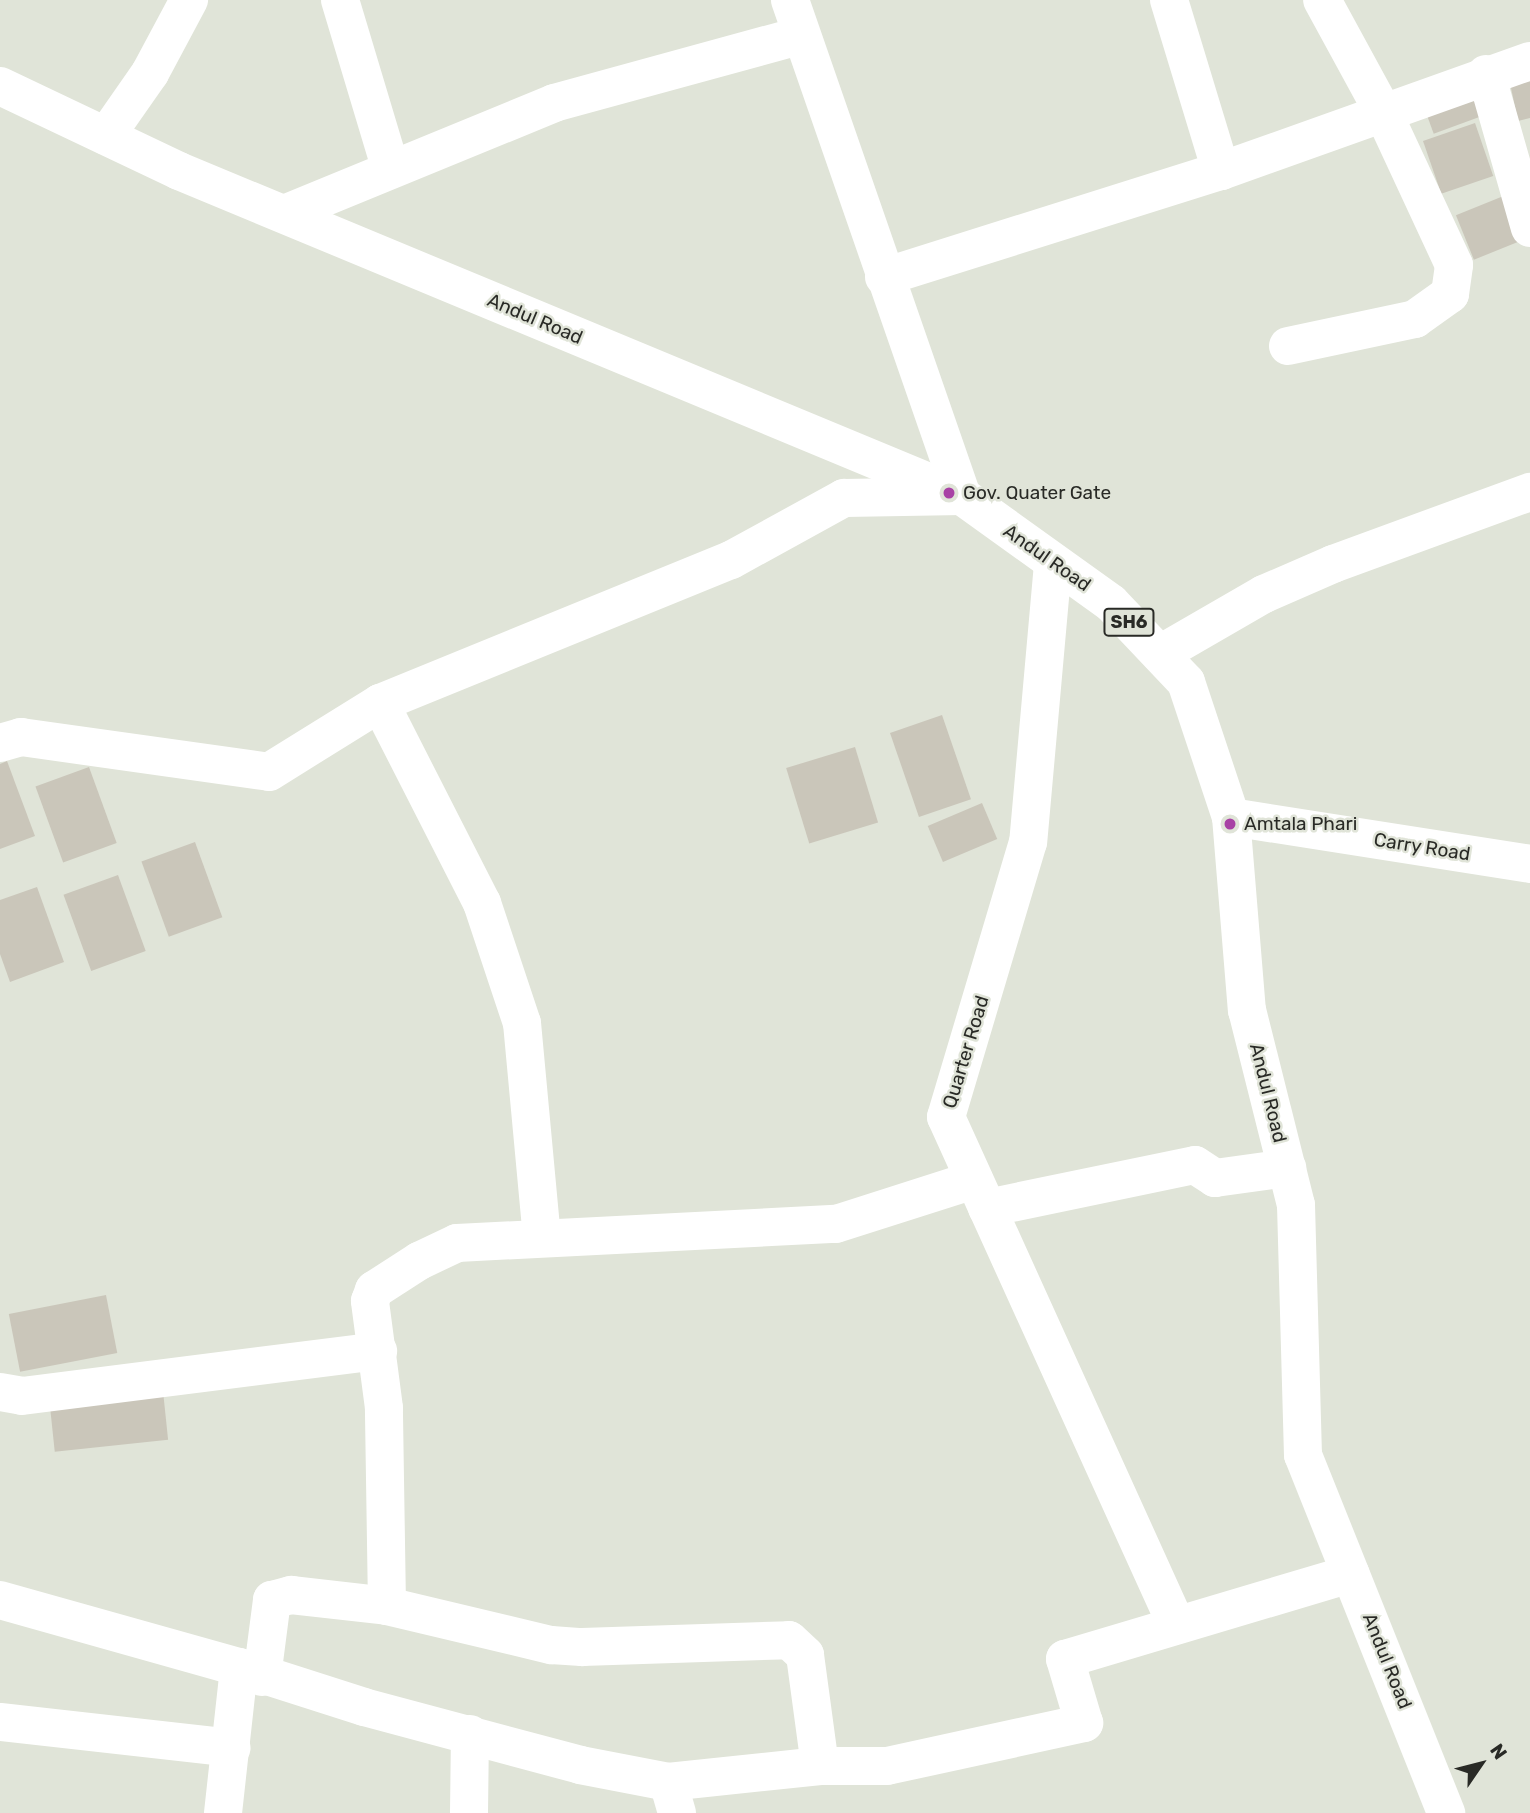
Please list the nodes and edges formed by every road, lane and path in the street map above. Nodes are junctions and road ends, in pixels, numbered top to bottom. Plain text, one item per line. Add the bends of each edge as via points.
1 (189, 0) edge
2 (341, 0) edge
3 (790, 0) edge
4 (1169, 0) edge
5 (1322, 0) edge
6 (799, 36) junction
7 (1530, 61) edge
8 (1486, 74) junction
9 (2, 89) edge
10 (1382, 110) junction
11 (106, 136) junction
12 (391, 170) junction
13 (1221, 171) junction
14 (284, 214) junction
15 (1530, 228) edge
16 (884, 278) junction
17 (1288, 345) dead end
18 (1530, 492) edge
19 (962, 496) junction
20 (1053, 564) junction
21 (1160, 654) junction
22 (380, 704) junction
23 (0, 743) edge
24 (1231, 817) junction
25 (1530, 864) edge
26 (1287, 1168) junction
27 (981, 1194) junction
28 (542, 1237) junction
29 (378, 1351) junction
30 (0, 1392) edge
31 (1352, 1574) junction
32 (0, 1600) edge
33 (387, 1606) junction
34 (1176, 1624) junction
35 (251, 1672) junction
36 (0, 1722) edge
37 (470, 1734) junction
38 (232, 1748) junction
39 (820, 1766) junction
40 (672, 1797) edge
41 (223, 1813) edge
42 (469, 1813) edge
43 (1446, 1813) edge

1 - 11 street via 150,73
2 - 12 street
3 - 6 street
4 - 13 street
5 - 10 street
6 - 12 street via 554,103
6 - 16 street
7 - 8 street
8 - 10 street
8 - 15 street
9 - 11 street, Andul Road / SH6
10 - 13 street
10 - 17 street via 1454,265 1450,294 1415,319
11 - 14 street, Andul Road / SH6
12 - 14 street
13 - 16 street
14 - 19 street, Andul Road / SH6
16 - 19 street
18 - 21 street via 1276,589
19 - 20 street, Andul Road / SH6
19 - 22 street via 844,498 731,560
20 - 21 street, Andul Road / SH6 via 1111,603
20 - 27 street, Quarter Road via 1028,842 946,1117
21 - 24 street, Andul Road / SH6 via 1186,682
22 - 23 street via 270,772 21,737
22 - 28 street via 482,903 522,1023
24 - 25 street, Carry Road
24 - 26 street, Andul Road / SH6 via 1247,1010
26 - 27 street via 1215,1178 1195,1166
26 - 31 street, Andul Road / SH6 via 1296,1205 1303,1455
27 - 28 street via 836,1224
27 - 34 street, Quarter Road
28 - 29 street via 457,1243 374,1290 370,1301
29 - 30 street via 22,1396
29 - 33 street via 384,1408
31 - 34 street
31 - 43 street, Andul Road / SH6
32 - 35 street
33 - 35 street via 291,1595 272,1600
33 - 39 street via 551,1645 789,1640 805,1655
34 - 39 street via 1065,1659 1084,1723 887,1766
35 - 37 street
35 - 38 street
36 - 38 street
37 - 40 street
37 - 42 street
38 - 41 street
39 - 40 street

